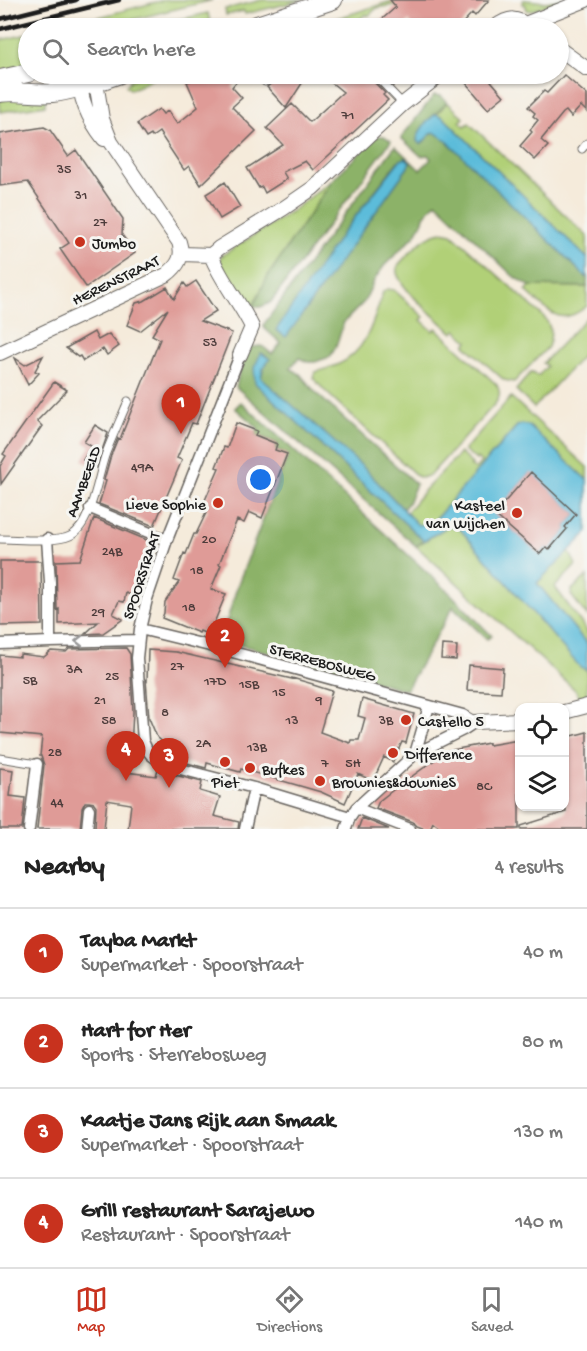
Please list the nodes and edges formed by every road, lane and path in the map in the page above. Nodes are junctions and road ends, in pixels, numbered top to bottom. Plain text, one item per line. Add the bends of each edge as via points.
1 (333, 0) edge
2 (586, 0) edge
3 (278, 18) edge
4 (540, 18) edge
5 (569, 56) edge
6 (587, 69) edge
7 (18, 75) edge
8 (0, 79) edge
9 (75, 84) edge
10 (87, 84) edge
11 (384, 84) edge
12 (428, 84) edge
13 (0, 93) edge
14 (403, 104) junction
15 (182, 254) junction
16 (211, 255) junction
17 (0, 353) edge
18 (240, 355) joint
19 (128, 401) dead end
20 (90, 508) junction
21 (0, 539) edge
22 (47, 540) junction
23 (167, 540) junction
24 (139, 634) junction
25 (50, 642) junction
26 (0, 644) edge
27 (429, 706) junction
28 (587, 706) edge
29 (569, 711) edge
30 (515, 720) edge
31 (475, 722) junction
32 (415, 754) junction
33 (0, 758) edge
34 (37, 764) joint
35 (254, 788) junction
36 (90, 809) dead end
37 (353, 812) junction
38 (29, 829) edge
39 (87, 829) edge
40 (244, 829) edge
41 (346, 829) edge
42 (410, 829) edge

1 - 3 street
2 - 4 street
5 - 6 street
7 - 8 street
9 - 13 street via 54,93
10 - 15 street, HERENSTRAAT via 90,118 176,236
11 - 14 lane
12 - 14 street
14 - 16 street via 313,188
15 - 16 street
15 - 17 street, HERENSTRAAT via 166,275
16 - 18 street, SPOORSTRAAT via 252,327
18 - 23 street, SPOORSTRAAT
19 - 20 lane, AAMBEELD via 105,455
20 - 22 lane, AAMBEELD via 73,535
20 - 23 street
21 - 22 lane, AAMBEELD
22 - 25 street
23 - 24 street, SPOORSTRAAT
24 -> 25 street, STERREBOSWEG
24 - 27 street, STERREBOSWEG via 218,648
24 - 35 street, SPOORSTRAAT via 142,734 147,750 165,765
25 - 26 street, STERREBOSWEG
27 - 31 street, STERREBOSWEG
27 - 32 street
28 - 29 street
30 - 31 street
31 - 32 street
32 - 37 street
33 - 34 lane
34 - 38 street
35 - 37 street, SPOORSTRAAT
35 - 40 street
36 - 39 street
37 - 41 street
37 - 42 street, SPOORSTRAAT

